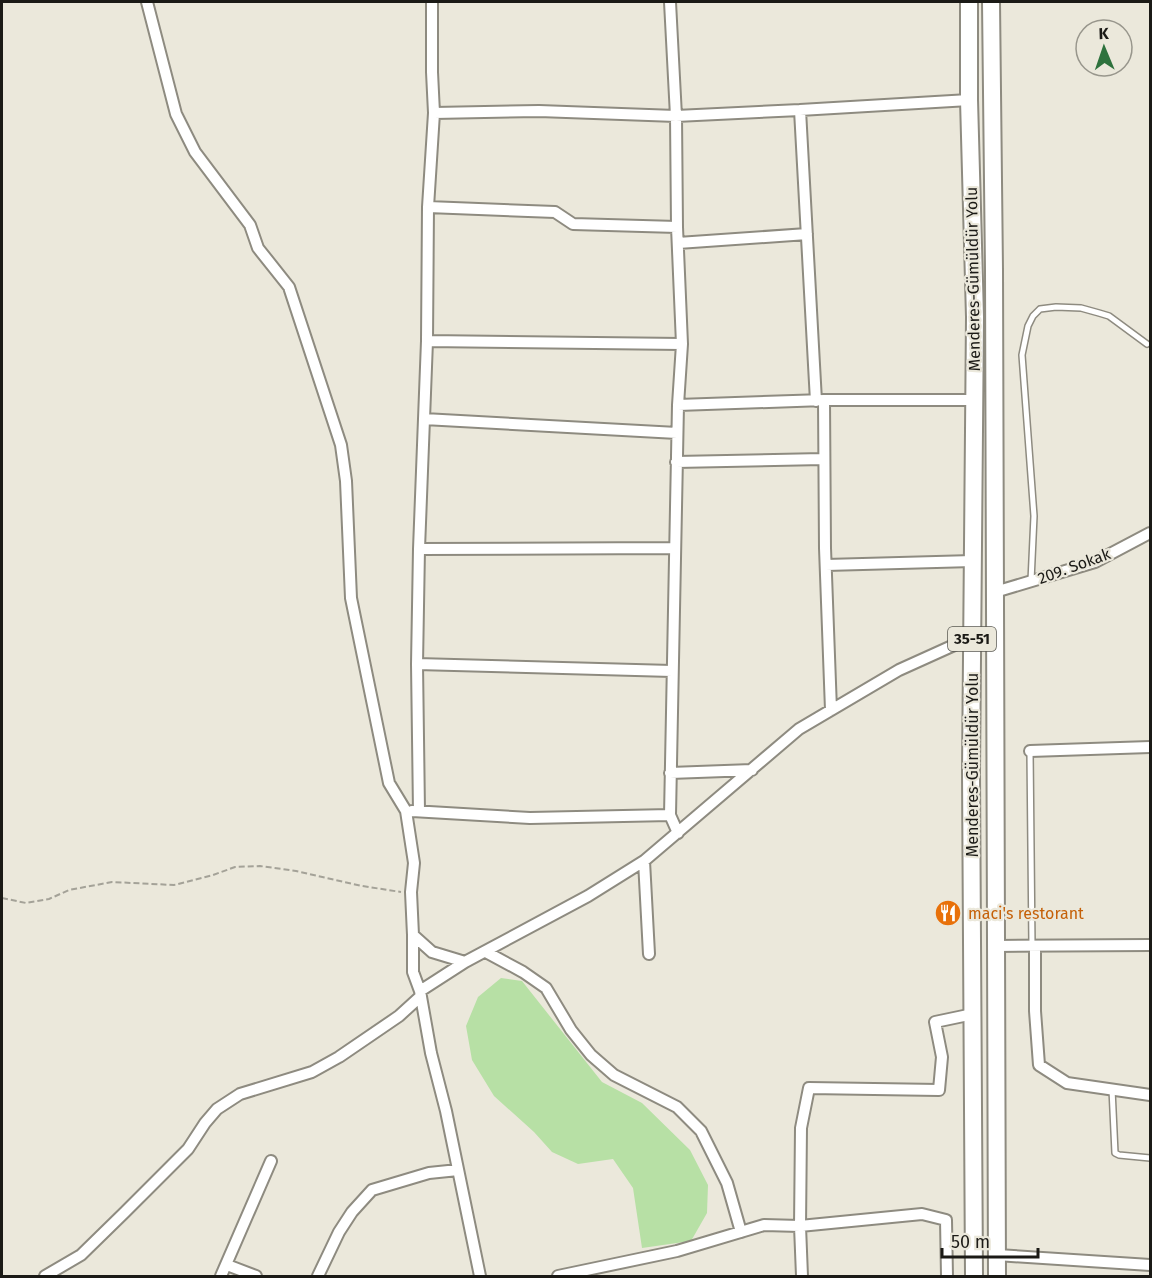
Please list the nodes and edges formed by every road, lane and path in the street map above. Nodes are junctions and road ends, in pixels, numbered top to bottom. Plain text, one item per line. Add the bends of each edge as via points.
1 (147, 2) edge
2 (432, 2) edge
3 (670, 2) edge
4 (969, 2) edge
5 (991, 2) edge
6 (969, 100) junction
7 (800, 110) junction
8 (434, 113) junction
9 (676, 116) junction
10 (428, 207) junction
11 (677, 227) junction
12 (807, 234) junction
13 (678, 243) junction
14 (427, 341) junction
15 (682, 344) junction
16 (1147, 344) dead end
17 (975, 400) junction
18 (820, 401) junction
19 (678, 405) junction
20 (424, 419) junction
21 (677, 433) junction
22 (824, 459) junction
23 (676, 462) junction
24 (1150, 533) edge
25 (674, 548) junction
26 (419, 549) junction
27 (973, 561) junction
28 (826, 565) junction
29 (1031, 581) junction
30 (995, 592) junction
31 (972, 638) junction
32 (417, 664) junction
33 (672, 671) junction
34 (831, 710) junction
35 (1150, 747) edge
36 (1030, 751) joint
37 (752, 770) junction
38 (670, 773) junction
39 (406, 811) junction
40 (419, 812) junction
41 (670, 814) junction
42 (678, 833) junction
43 (644, 861) junction
44 (411, 892) junction
45 (2, 898) edge
46 (412, 935) junction
47 (1150, 945) edge
48 (996, 946) junction
49 (1033, 946) junction
50 (486, 952) junction
51 (649, 954) dead end
52 (465, 962) junction
53 (420, 994) junction
54 (973, 1014) junction
55 (1112, 1089) junction
56 (1150, 1095) edge
57 (1150, 1158) edge
58 (271, 1161) dead end
59 (458, 1170) junction
60 (800, 1226) junction
61 (741, 1232) junction
62 (997, 1255) junction
63 (227, 1265) junction
64 (1150, 1265) edge
65 (45, 1276) edge
66 (221, 1276) edge
67 (256, 1276) edge
68 (318, 1276) edge
69 (480, 1276) edge
70 (558, 1276) edge
71 (802, 1276) edge
72 (946, 1276) edge
73 (974, 1276) edge
74 (998, 1276) edge

1 - 39 street via 176,114 195,152 250,225 258,248 289,287 340,446 346,481 351,598 389,783
2 - 8 street
3 - 9 street
4 - 6 main road, Menderes-Gümüldür Yolu / 35-51
5 - 30 main road, Menderes-Gümüldür Yolu / 35-51
6 - 7 street
6 - 17 main road, Menderes-Gümüldür Yolu / 35-51
7 - 9 street
7 - 12 street
8 - 9 street via 539,111
8 - 10 street
9 - 11 street
10 - 11 street via 555,212 573,224
10 - 14 street
11 - 13 street
12 - 13 street
12 - 18 street
13 - 15 street
14 - 15 street
14 - 20 street
15 - 19 street
16 - 29 lane via 1109,316 1081,308 1040,309 1033,315 1022,356 1034,516
17 - 18 street
17 - 27 main road, Menderes-Gümüldür Yolu / 35-51
18 - 19 street
18 - 22 street
19 - 21 street
20 - 21 street
20 - 26 street
21 - 23 street
22 - 23 street
22 - 28 street
23 - 25 street
24 - 29 street, 209. Sokak via 1095,562
25 - 26 street
25 - 33 street
26 - 32 street
27 - 28 street
27 - 31 main road, Menderes-Gümüldür Yolu / 35-51
28 - 34 street
29 - 30 street, 209. Sokak
30 - 48 main road, Menderes-Gümüldür Yolu / 35-51
31 - 34 street via 899,670
31 - 54 main road, Menderes-Gümüldür Yolu / 35-51
32 - 33 street
32 - 40 street
33 - 38 street
34 - 37 street via 799,729
35 - 36 street
36 - 49 lane
37 - 38 street
37 - 42 street
38 - 41 street
39 - 40 street
39 - 44 street via 414,863
40 - 41 street via 530,818
41 - 42 street
42 - 43 street
43 - 50 street
43 - 51 street
44 - 45 path via 260,866 235,867 174,885 112,882 26,903
44 - 46 street
46 - 52 street via 432,952
46 - 53 street via 413,972
47 - 49 street
48 - 49 street
48 - 62 main road, Menderes-Gümüldür Yolu / 35-51
49 - 55 street via 1039,1065 1066,1083
50 - 52 street
50 - 61 street via 546,988 571,1030 614,1075 678,1107 701,1131 727,1183
52 - 53 street
53 - 59 street
53 - 65 street via 399,1016 339,1057 312,1072 240,1094 217,1109 188,1149 81,1255
54 - 60 street via 935,1022 942,1057 939,1090 809,1088 801,1128
54 - 73 main road, Menderes-Gümüldür Yolu / 35-51
55 - 56 street
55 - 57 lane via 1115,1153
58 - 63 street
59 - 68 street via 429,1173 372,1190 339,1232
59 - 69 street
60 - 61 street via 764,1225
60 - 71 street
60 - 72 street via 922,1214 946,1220
61 - 70 street via 677,1251
62 - 64 street
62 - 74 main road, Menderes-Gümüldür Yolu / 35-51
63 - 66 street
63 - 67 street

